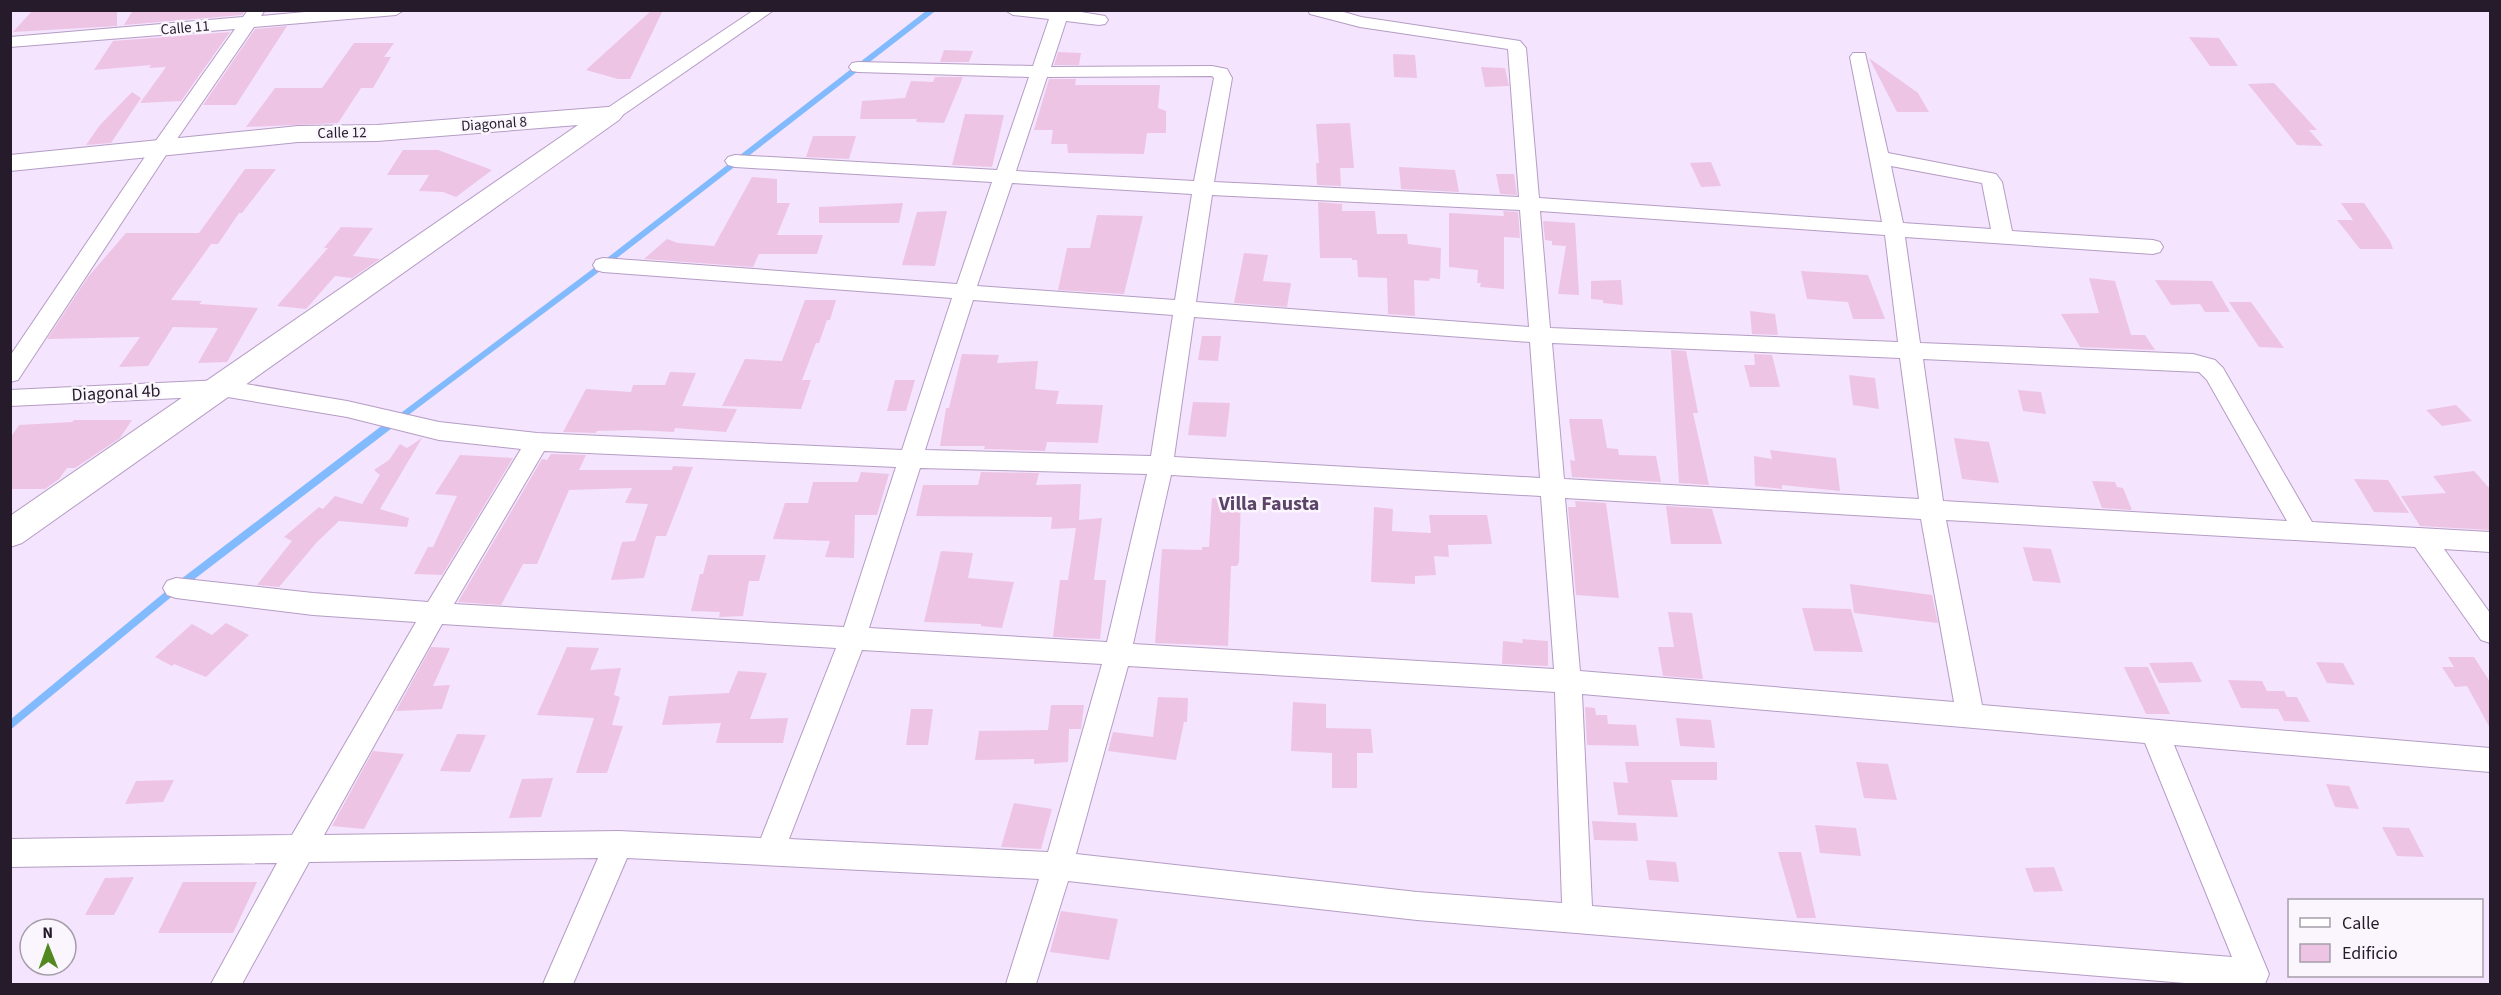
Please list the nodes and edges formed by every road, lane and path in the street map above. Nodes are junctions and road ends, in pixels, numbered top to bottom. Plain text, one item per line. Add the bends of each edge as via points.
1 (396, 10) edge
2 (766, 10) edge
3 (1013, 10) edge
4 (1316, 10) edge
5 (1060, 13) edge
6 (252, 17) edge
7 (1100, 20) dead end
8 (10, 42) edge
9 (1859, 57) dead end
10 (858, 67) dead end
11 (1040, 72) junction
12 (610, 115) junction
13 (377, 133) joint
14 (158, 153) junction
15 (1880, 158) junction
16 (735, 161) dead end
17 (10, 163) edge
18 (10, 176) edge
19 (1004, 178) junction
20 (1203, 188) junction
21 (1529, 204) junction
22 (1894, 229) junction
23 (2003, 236) junction
24 (2153, 247) dead end
25 (603, 266) dead end
26 (964, 294) junction
27 (1185, 310) junction
28 (1539, 335) junction
29 (1910, 351) junction
30 (10, 374) edge
31 (222, 388) junction
32 (10, 398) edge
33 (537, 442) junction
34 (910, 459) junction
35 (1161, 465) junction
36 (1552, 489) junction
37 (1932, 510) junction
38 (2305, 531) junction
39 (10, 534) edge
40 (2422, 538) junction
41 (2490, 542) edge
42 (176, 588) dead end
43 (434, 613) junction
44 (2490, 632) edge
45 (853, 638) junction
46 (1118, 654) junction
47 (1568, 681) junction
48 (1970, 714) junction
49 (2154, 730) junction
50 (2490, 760) edge
51 (619, 844) junction
52 (300, 848) junction
53 (770, 852) junction
54 (10, 853) edge
55 (1058, 866) junction
56 (1578, 920) junction
57 (226, 984) edge
58 (558, 984) edge
59 (1021, 984) edge

1 - 6 street, Calle 11
2 - 12 street
3 - 5 street
4 - 21 street via 1360,22 1516,46
5 - 7 street
5 - 11 street
6 - 8 street, Calle 11
6 - 14 street
9 - 15 street
10 - 11 street
11 - 19 street
11 - 20 street via 1221,73
12 - 13 street, Diagonal 8
12 - 31 street
13 - 14 street, Calle 12 via 291,145
14 - 17 street, Calle 12
14 - 18 street, Calle 12
14 - 30 street
15 - 22 street
15 - 23 street via 1989,178
16 - 19 street
19 - 20 street
19 - 26 street
20 - 21 street
20 - 27 street
21 - 22 street
21 - 28 street
22 - 23 street
22 - 29 street
23 - 24 street
25 - 26 street
26 - 27 street
26 - 34 street
27 - 28 street
27 - 35 street
28 - 29 street
28 - 36 street
29 - 37 street
29 - 38 street via 2193,362 2206,366 2215,374
31 - 32 street, Diagonal 4b
31 - 33 street, Diagonal 4b via 347,409 439,431
31 - 39 street
33 - 34 street, Diagonal 4b
33 - 43 street
34 - 35 street, Diagonal 4b
34 - 45 street
35 - 36 street, Diagonal 4b
35 - 46 street
36 - 37 street, Diagonal 4b
36 - 47 street
37 - 38 street, Diagonal 4b
37 - 48 street
38 - 40 street, Diagonal 4b
40 - 41 street, Diagonal 4b
40 - 44 street
42 - 43 street
43 - 45 street
43 - 52 street
45 - 46 street
45 - 53 street
46 - 47 street
46 - 55 street
47 - 48 street
47 - 56 street
48 - 49 street
49 - 50 street
49 - 56 street via 2253,974
51 - 52 street
51 - 53 street
51 - 58 street
52 - 54 street
52 - 57 street
53 - 55 street
55 - 56 street
55 - 59 street

